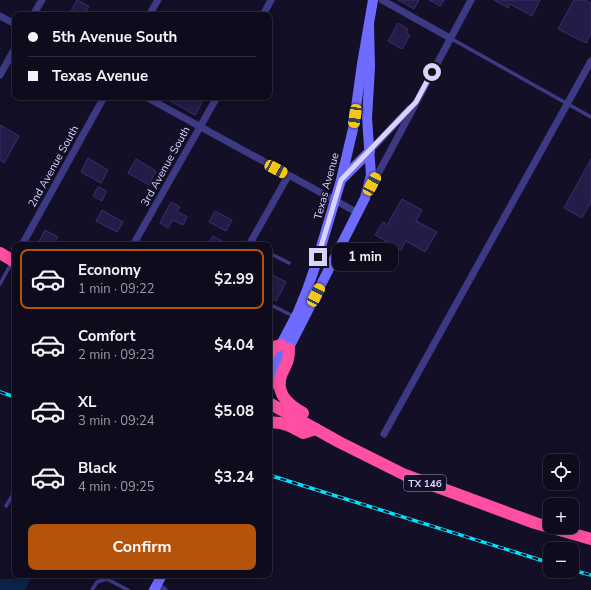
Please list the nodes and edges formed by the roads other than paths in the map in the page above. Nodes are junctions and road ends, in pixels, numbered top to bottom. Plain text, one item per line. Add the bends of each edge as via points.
1 (42, 0) edge
2 (158, 0) edge
3 (271, 0) edge
4 (373, 0) edge
5 (382, 0) edge
6 (471, 0) edge
7 (35, 12) edge
8 (151, 12) edge
9 (265, 12) edge
10 (0, 16) edge
11 (12, 22) edge
12 (369, 25) junction
13 (450, 38) junction
14 (12, 53) edge
15 (591, 61) edge
16 (0, 75) edge
17 (102, 100) edge
18 (151, 100) edge
19 (215, 100) edge
20 (416, 102) junction
21 (568, 103) junction
22 (591, 117) edge
23 (200, 127) junction
24 (370, 151) junction
25 (288, 176) junction
26 (341, 180) junction
27 (365, 198) junction
28 (335, 201) junction
29 (358, 213) junction
30 (24, 242) edge
31 (135, 242) edge
32 (252, 242) edge
33 (0, 253) edge
34 (272, 254) edge
35 (12, 259) edge
36 (12, 263) edge
37 (289, 263) dead end
38 (0, 284) edge
39 (272, 306) edge
40 (295, 317) junction
41 (285, 347) junction
42 (272, 349) edge
43 (272, 364) edge
44 (272, 380) edge
45 (272, 405) edge
46 (272, 423) edge
47 (316, 428) junction
48 (384, 434) dead end
49 (375, 460) junction
50 (12, 496) edge
51 (6, 506) dead end
52 (591, 539) edge
53 (161, 578) edge
54 (158, 589) edge
55 (92, 590) edge
56 (128, 590) edge

1 - 7 street
2 - 8 street
3 - 9 street
4 - 12 main road, Texas Avenue
5 - 13 street
6 - 13 street
10 - 11 street
12 - 24 main road via 367,118
12 - 26 main road, Texas Avenue via 353,128
13 - 20 street
13 - 21 lane
14 - 16 street
15 - 21 street
17 - 30 street, 2nd Avenue South
18 - 23 street
19 - 23 street, 3rd Avenue South
20 - 24 street
20 - 27 street
21 - 22 lane
21 - 48 street
23 - 25 street
23 - 31 street, 3rd Avenue South
24 - 26 main road
24 - 27 main road via 371,175
25 - 28 street
25 - 32 street
26 - 28 main road, Texas Avenue
27 - 29 main road
28 - 29 street
28 - 40 main road, Texas Avenue via 315,268
29 - 41 main road
33 - 35 highway
34 - 37 lane
36 - 38 lane
39 - 40 lane
40 - 41 main road, Texas Avenue
41 - 42 highway
41 - 43 main road, Texas Avenue
41 - 44 main road
41 - 49 highway via 289,360 280,385 286,402 354,441
45 - 47 highway, TX 146
46 - 47 highway via 286,424 303,433
47 - 49 highway, TX 146
49 - 52 highway, TX 146 via 425,483 528,520
50 - 51 lane
53 - 54 main road
55 - 56 lane via 97,582 107,579

